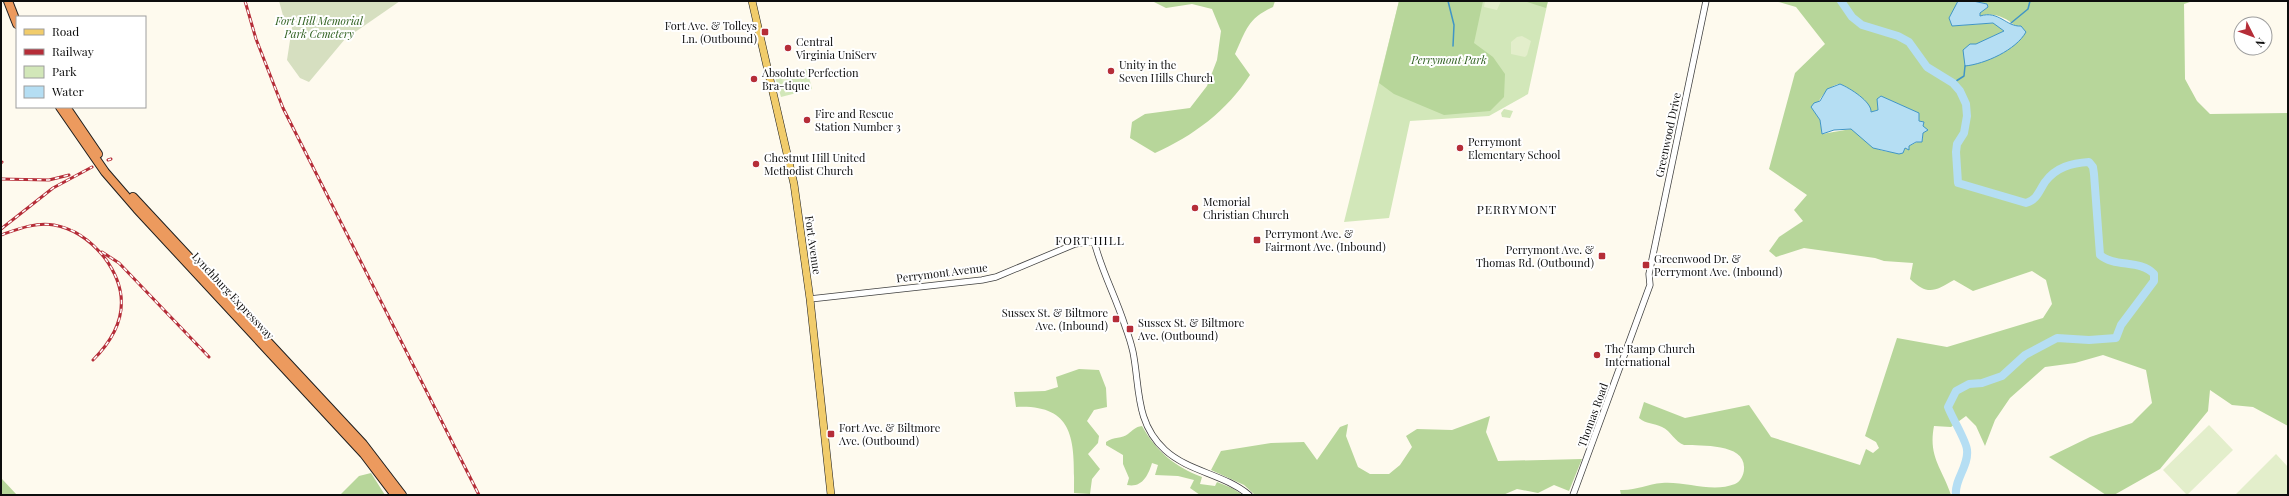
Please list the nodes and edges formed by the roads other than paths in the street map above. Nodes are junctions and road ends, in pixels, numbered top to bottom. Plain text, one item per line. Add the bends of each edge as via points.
1 (8, 1) edge
2 (14, 1) edge
3 (752, 1) edge
4 (1706, 1) edge
5 (20, 16) edge
6 (16, 21) edge
7 (61, 108) edge
8 (67, 108) edge
9 (1649, 274) joint
10 (810, 299) junction
11 (395, 495) edge
12 (402, 495) edge
13 (831, 495) edge
14 (1250, 495) edge
15 (1573, 495) edge

1 - 6 highway
2 - 5 highway
3 - 10 main road, Fort Avenue via 794,184
4 - 9 street, Greenwood Drive
7 - 11 highway, Lynchburg Expressway via 105,172 364,454
8 - 12 highway, Lynchburg Expressway via 111,171 363,444
9 - 15 street, Thomas Road via 1650,285
10 - 13 main road, Fort Avenue
10 - 14 street, Perrymont Avenue via 982,280 1076,244 1094,241 1128,334 1133,352 1140,411 1149,431 1172,457 1239,487

